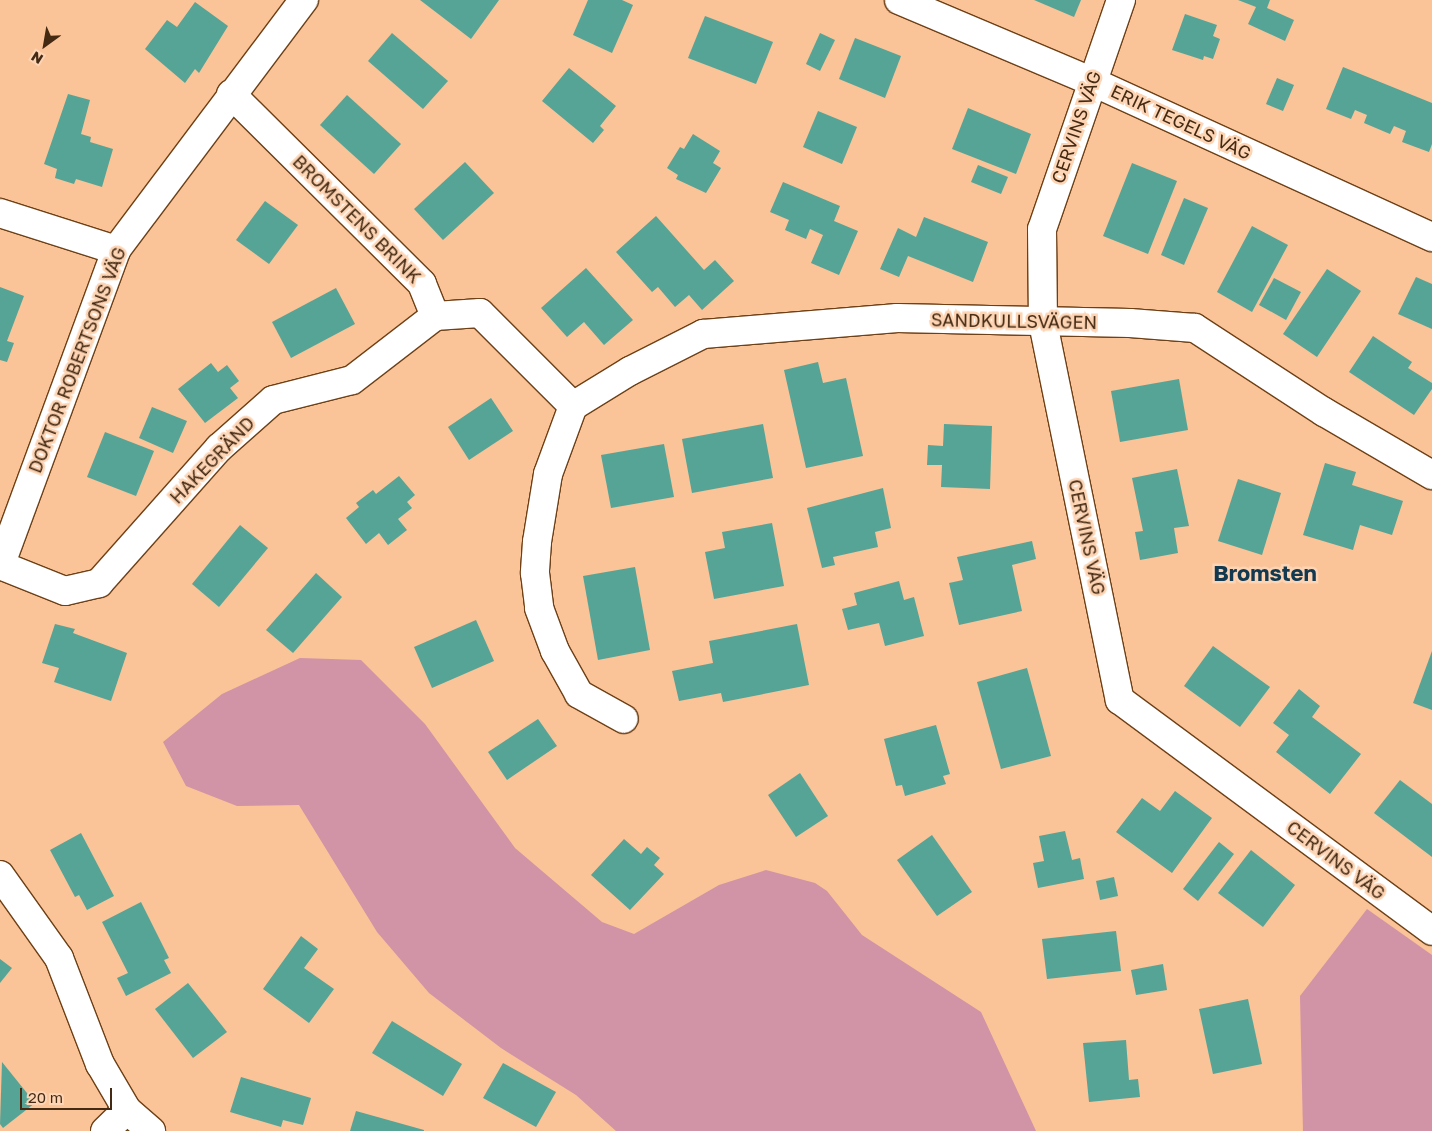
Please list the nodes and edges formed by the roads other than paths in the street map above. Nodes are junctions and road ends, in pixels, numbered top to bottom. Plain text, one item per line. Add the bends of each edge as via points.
1 (304, 0) edge
2 (900, 0) edge
3 (1121, 0) edge
4 (1091, 81) junction
5 (231, 94) junction
6 (0, 213) edge
7 (1430, 232) edge
8 (116, 250) junction
9 (435, 316) junction
10 (1043, 323) junction
11 (573, 406) junction
12 (1432, 475) edge
13 (0, 565) edge
14 (624, 719) dead end
15 (0, 875) edge
16 (1432, 932) edge
17 (127, 1110) junction
18 (105, 1131) edge
19 (151, 1131) edge

1 - 5 street, DOKTOR ROBERTSONS VÄG
2 - 4 street, ERIK TEGELS VÄG
3 - 4 street, CERVINS VÄG
4 - 7 street, ERIK TEGELS VÄG
4 - 10 street, CERVINS VÄG via 1042,229
5 - 8 street, DOKTOR ROBERTSONS VÄG
5 - 9 street, BROMSTENS BRINK via 422,284
6 - 8 street
8 - 13 street, DOKTOR ROBERTSONS VÄG
9 - 11 street via 480,313
9 - 13 street, HAKEGRÄND via 352,380 273,400 219,448 99,583 65,591
10 - 11 street, SANDKULLSVÄGEN via 897,318 703,334 630,371
10 - 12 street, SANDKULLSVÄGEN via 1130,323 1195,328 1324,412
10 - 16 street, CERVINS VÄG via 1120,700
11 - 14 street via 546,484 535,573 539,608 555,651 579,694
15 - 17 street via 59,958 100,1064
17 - 18 street
17 - 19 street

